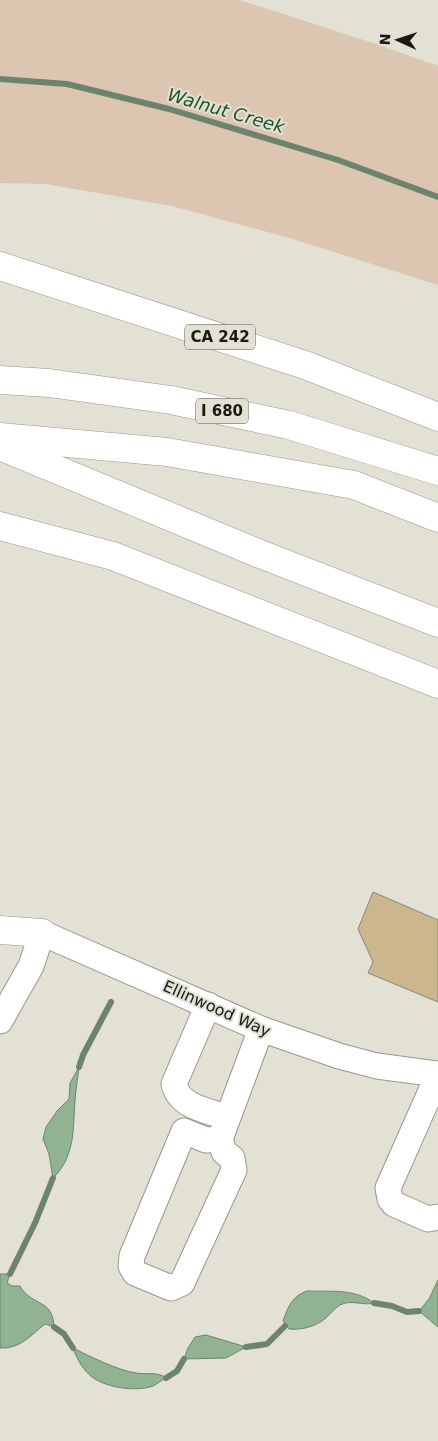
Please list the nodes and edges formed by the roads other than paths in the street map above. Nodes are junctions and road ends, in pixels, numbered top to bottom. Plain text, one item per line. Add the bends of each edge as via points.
1 (0, 266) edge
2 (0, 380) edge
3 (438, 417) edge
4 (0, 437) edge
5 (0, 446) edge
6 (438, 471) edge
7 (438, 518) edge
8 (0, 526) edge
9 (438, 623) edge
10 (438, 684) edge
11 (0, 930) edge
12 (42, 933) junction
13 (208, 1005) junction
14 (0, 1021) edge
15 (261, 1029) junction
16 (438, 1074) edge
17 (224, 1128) junction
18 (438, 1216) edge

1 - 3 main road, CA 242 via 305,365
2 - 6 main road, I 680 via 50,383 171,400 289,425
4 - 7 main road via 167,452 354,486
5 - 9 main road via 260,554
8 - 10 main road via 113,556
11 - 12 main road, Ellinwood Way
12 - 13 street, Ellinwood Way
12 - 14 street via 31,966
13 - 15 street, Ellinwood Way
13 - 17 street via 174,1084 176,1093 184,1101 199,1108
15 - 16 street, Ellinwood Way via 377,1066
15 - 17 street
16 - 18 street via 388,1188 394,1204 428,1219
17 - 17 street via 224,1152 232,1158 234,1170 182,1283 171,1288 135,1273 132,1256 184,1131 206,1140

